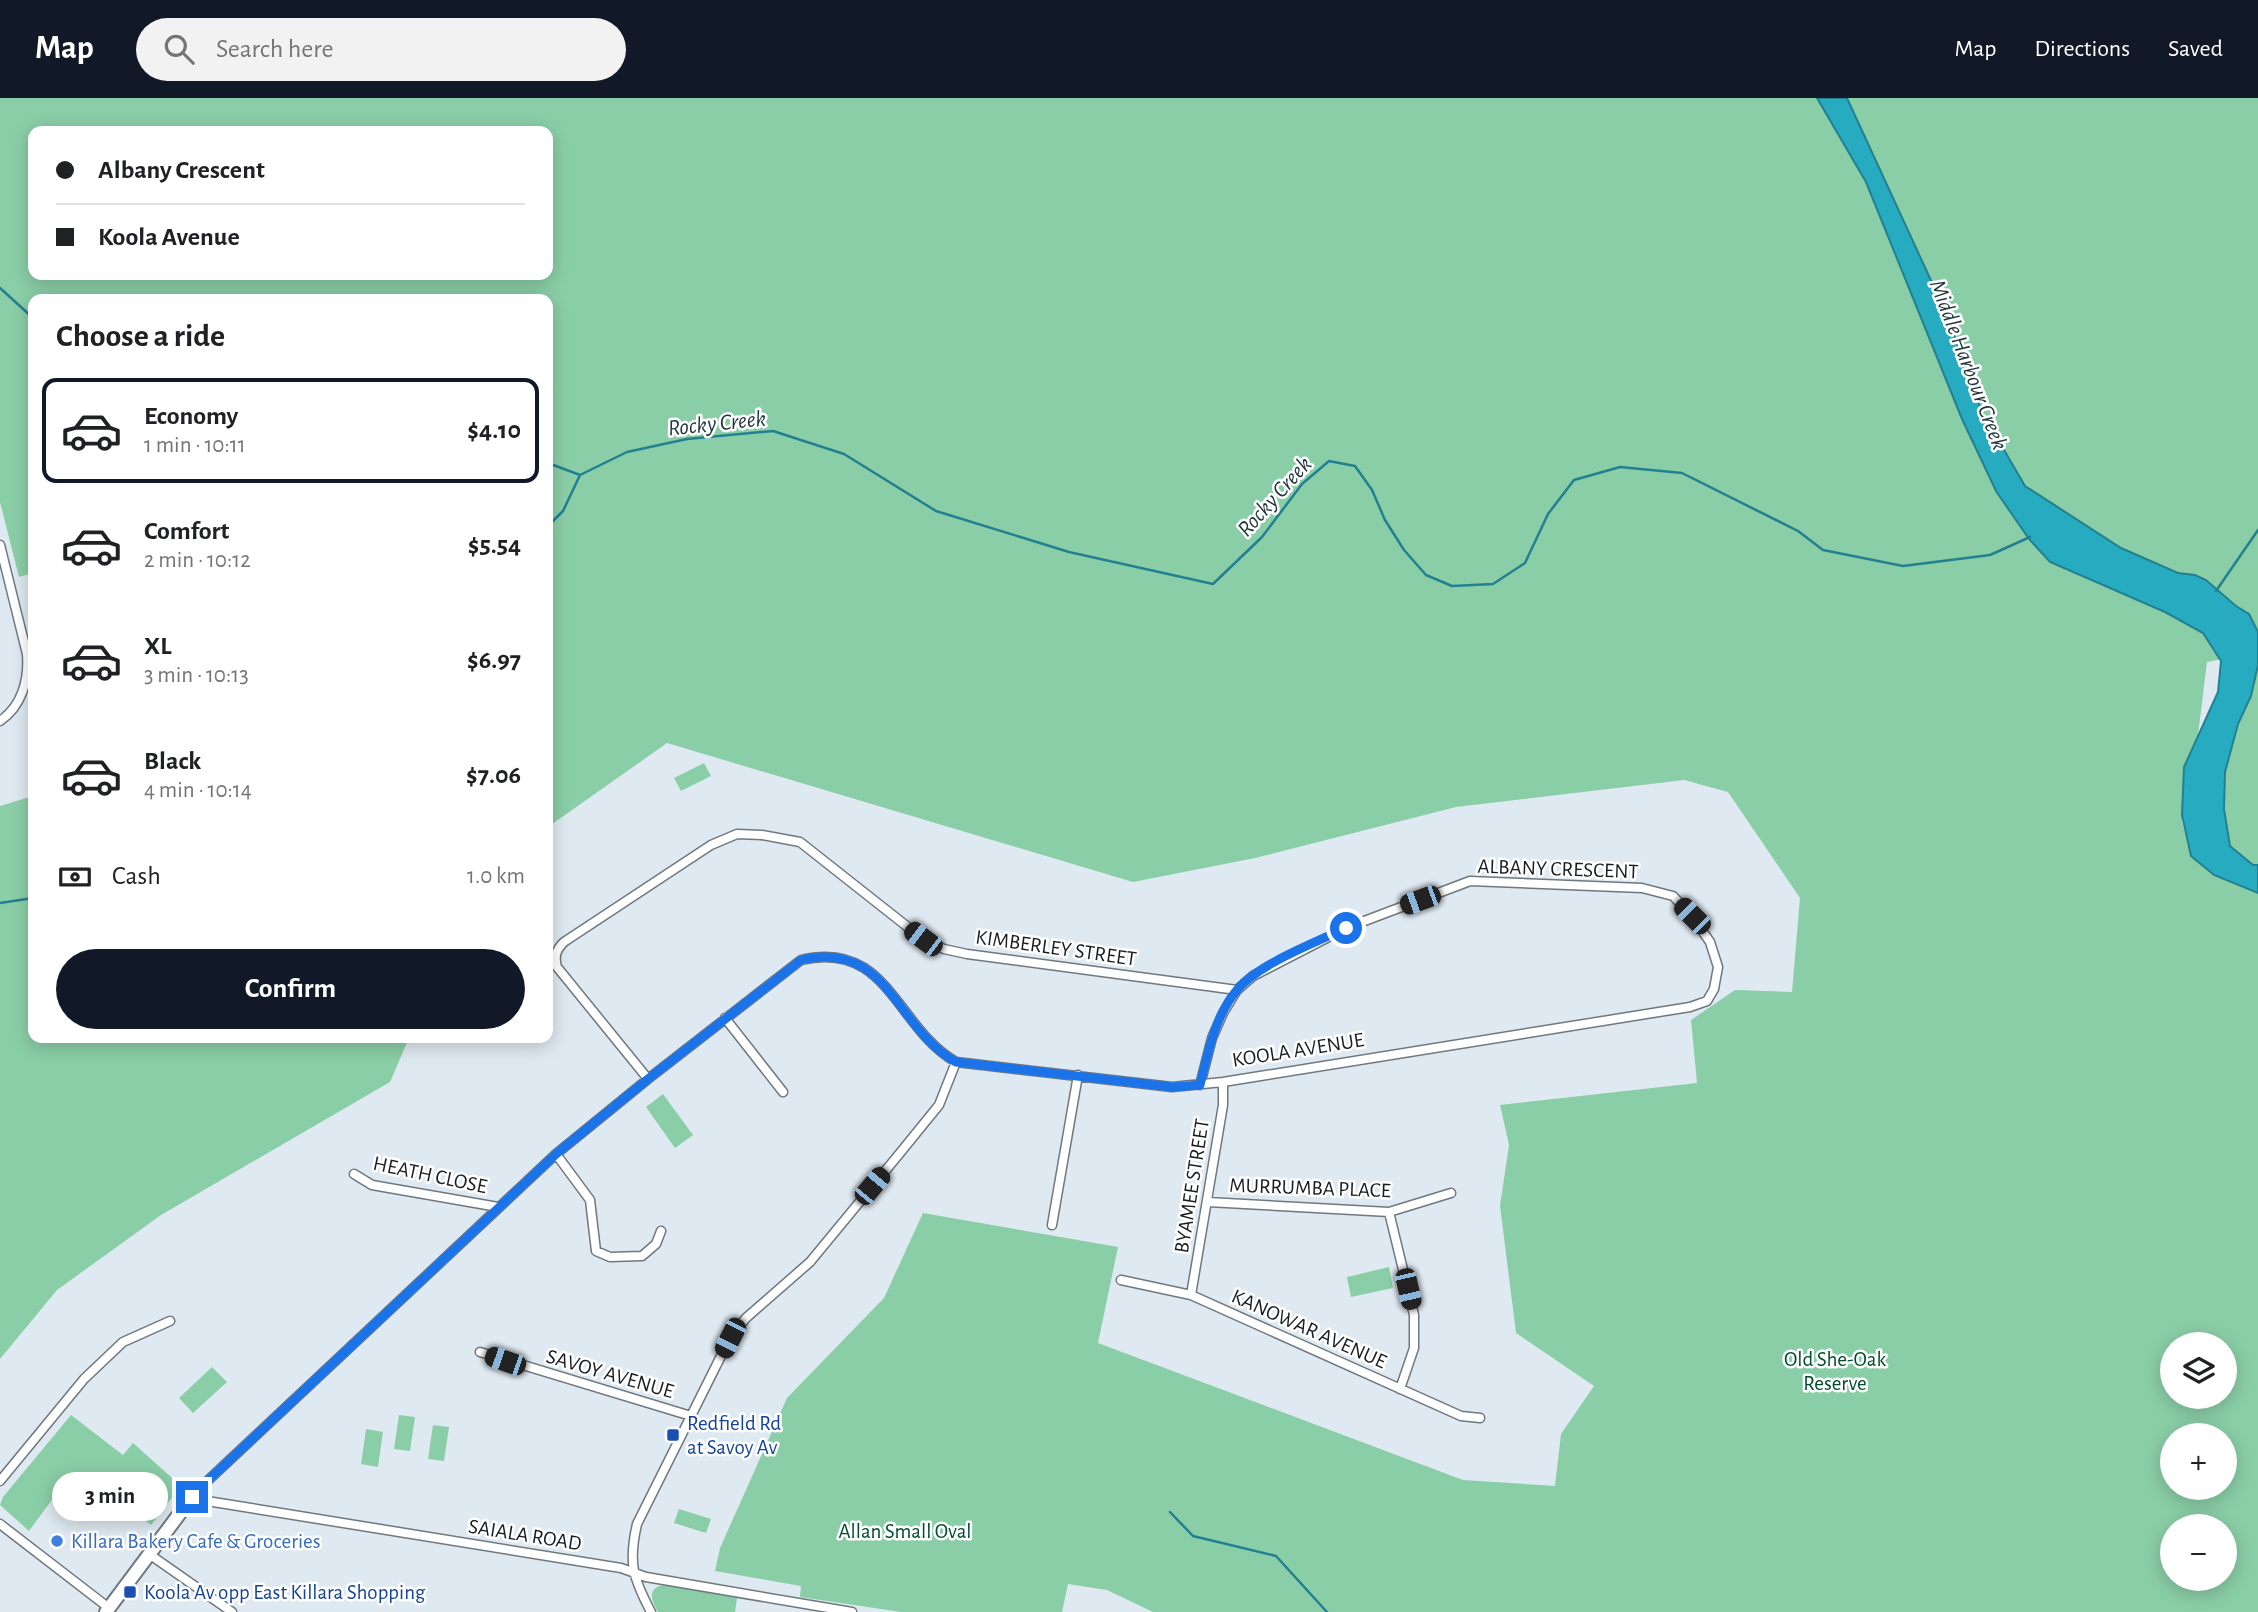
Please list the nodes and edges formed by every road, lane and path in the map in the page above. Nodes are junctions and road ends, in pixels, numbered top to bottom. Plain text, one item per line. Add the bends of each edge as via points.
1 (0, 545) edge
2 (0, 721) edge
3 (1237, 990) junction
4 (1707, 1001) joint
5 (725, 1018) junction
6 (956, 1062) junction
7 (1078, 1075) junction
8 (648, 1079) junction
9 (1223, 1082) junction
10 (1200, 1085) junction
11 (783, 1092) dead end
12 (556, 1154) junction
13 (354, 1174) dead end
14 (1451, 1193) dead end
15 (1208, 1202) junction
16 (498, 1207) junction
17 (1390, 1212) junction
18 (1052, 1225) dead end
19 (661, 1231) dead end
20 (1121, 1280) dead end
21 (1191, 1295) junction
22 (170, 1321) dead end
23 (480, 1352) dead end
24 (1400, 1389) junction
25 (691, 1416) junction
26 (1480, 1418) dead end
27 (0, 1481) edge
28 (192, 1497) junction
29 (0, 1524) edge
30 (149, 1554) junction
31 (632, 1573) junction
32 (107, 1610) edge
33 (232, 1612) edge
34 (651, 1612) edge
35 (852, 1612) edge

1 - 2 street via 28,668 21,696
3 - 4 street, ALBANY CRESCENT via 1268,967 1346,928 1470,881 1642,888 1673,896 1710,942 1718,967
3 - 8 street, KIMBERLEY STREET via 944,949 923,939 800,842 737,834 711,845 564,942 554,957 557,967
3 - 10 street, ALBANY CRESCENT via 1212,1038
4 - 9 street, KOOLA AVENUE via 1575,1027
5 - 6 street via 801,960 830,955 871,972 939,1052
5 - 8 street
5 - 11 street
6 - 7 street, KOOLA AVENUE
6 - 25 street via 939,1104 900,1153 810,1262 730,1338
7 - 10 street, KOOLA AVENUE via 1172,1087
7 - 18 street
8 - 12 street
9 - 10 street, KOOLA AVENUE
9 - 15 street, BYAMEE STREET
12 - 16 street
12 - 19 street via 590,1200 596,1251 642,1256 656,1244
13 - 16 street, HEATH CLOSE via 372,1185
14 - 17 street, MURRUMBA PLACE
15 - 17 street, MURRUMBA PLACE
15 - 21 street, BYAMEE STREET
16 - 28 street
17 - 24 street via 1414,1315 1414,1348
20 - 21 street, KANOWAR AVENUE
21 - 24 street, KANOWAR AVENUE
22 - 27 street via 122,1342 84,1379
23 - 25 street, SAVOY AVENUE
24 - 26 street, KANOWAR AVENUE via 1461,1416
25 - 31 street via 637,1524
28 - 30 street
28 - 31 street, SAIALA ROAD
29 - 32 street
30 - 32 street
30 - 33 street
31 - 34 street
31 - 35 street, SAIALA ROAD

